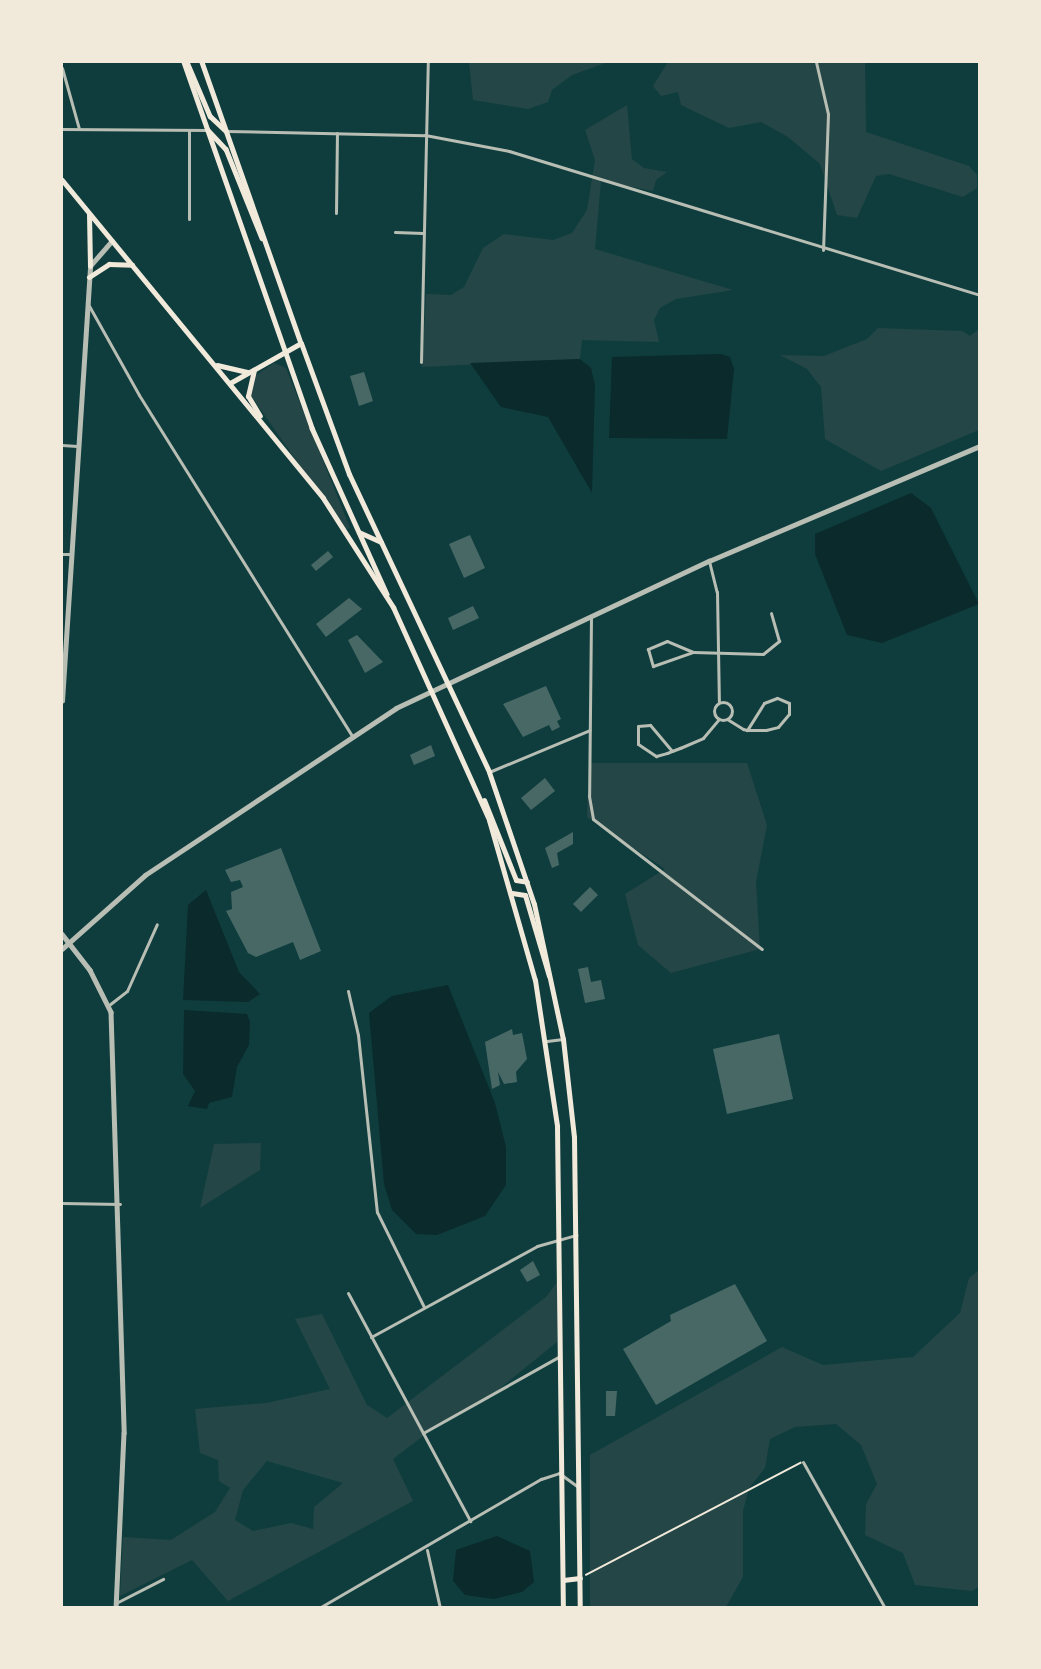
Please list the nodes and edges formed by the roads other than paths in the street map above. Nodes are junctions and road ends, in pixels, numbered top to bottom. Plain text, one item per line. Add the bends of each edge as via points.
1 (185, 62) edge
2 (202, 62) edge
3 (428, 62) edge
4 (816, 62) edge
5 (62, 68) edge
6 (62, 129) edge
7 (79, 129) junction
8 (189, 130) junction
9 (208, 130) junction
10 (226, 131) junction
11 (337, 133) junction
12 (425, 135) junction
13 (62, 180) edge
14 (336, 213) dead end
15 (89, 214) junction
16 (189, 219) dead end
17 (395, 232) dead end
18 (423, 233) junction
19 (112, 241) junction
20 (266, 245) junction
21 (823, 250) junction
22 (132, 265) junction
23 (90, 266) junction
24 (89, 277) junction
25 (980, 295) edge
26 (88, 304) junction
27 (301, 343) junction
28 (285, 352) junction
29 (213, 362) junction
30 (421, 362) dead end
31 (251, 371) junction
32 (230, 383) junction
33 (263, 423) junction
34 (62, 445) edge
35 (77, 446) junction
36 (980, 446) edge
37 (356, 530) junction
38 (381, 542) junction
39 (62, 554) edge
40 (69, 554) junction
41 (709, 561) junction
42 (393, 607) junction
43 (771, 613) dead end
44 (591, 617) junction
45 (693, 652) junction
46 (717, 652) junction
47 (449, 684) junction
48 (434, 690) junction
49 (62, 701) edge
50 (719, 702) junction
51 (719, 719) junction
52 (727, 719) junction
53 (590, 730) junction
54 (747, 730) junction
55 (352, 736) junction
56 (672, 751) junction
57 (489, 772) junction
58 (478, 791) junction
59 (527, 882) junction
60 (512, 893) junction
61 (157, 924) dead end
62 (62, 934) edge
63 (68, 943) junction
64 (62, 949) edge
65 (762, 949) dead end
66 (553, 983) junction
67 (348, 991) dead end
68 (109, 1005) junction
69 (563, 1039) junction
70 (547, 1041) junction
71 (62, 1203) edge
72 (120, 1204) junction
73 (578, 1235) junction
74 (560, 1236) junction
75 (348, 1293) dead end
76 (424, 1307) junction
77 (371, 1337) junction
78 (561, 1355) junction
79 (423, 1433) junction
80 (803, 1462) road end
81 (559, 1473) junction
82 (579, 1487) junction
83 (470, 1521) junction
84 (427, 1550) junction
85 (580, 1578) junction
86 (163, 1579) dead end
87 (563, 1580) junction
88 (116, 1605) edge
89 (319, 1608) edge
90 (440, 1608) edge
91 (563, 1608) edge
92 (580, 1608) edge
93 (885, 1608) edge

1 - 9 main road
1 - 10 main road via 210,117
2 - 10 main road
3 - 12 street
4 - 21 street via 828,114
5 - 7 street
6 - 7 street
7 - 8 street
8 - 9 street
8 - 16 street
9 - 20 main road via 226,149 251,222
9 - 28 main road
10 - 11 street
10 - 20 main road
11 - 12 street
11 - 14 street
12 - 18 street
12 - 21 street via 537,159
13 - 15 main road
15 - 19 main road
15 - 23 main road
17 - 18 street
18 - 30 street
19 - 22 main road
19 - 23 street
20 - 27 main road
21 - 25 street
22 - 24 main road via 109,264
22 - 29 main road
23 - 24 street
24 - 26 street
26 - 35 street
26 - 55 street via 139,395
27 - 28 main road
27 - 38 main road via 325,417
28 - 31 main road
28 - 37 main road
29 - 31 main road
29 - 32 main road
31 - 32 main road
31 - 33 main road via 248,396
32 - 33 main road
33 - 42 main road via 323,498
34 - 35 street
35 - 40 street
36 - 41 street
37 - 38 main road
37 - 42 main road
38 - 47 main road
39 - 40 street
40 - 49 street
41 - 44 street
41 - 46 street via 717,592
42 - 48 main road
43 - 46 street via 779,636 769,651
44 - 47 street
44 - 53 street
45 - 45 street via 653,666 648,649 667,641
45 - 46 street
46 - 50 street
47 - 48 street
47 - 57 main road
48 - 55 street
48 - 58 main road
50 - 51 street via 714,711
50 - 52 street via 732,708
51 - 52 street
51 - 56 street via 703,738
52 - 54 street
53 - 57 street
53 - 65 street via 593,819
54 - 54 street via 778,727 789,714 789,703 777,698 764,703
55 - 63 street via 145,875
56 - 56 street via 656,756 638,744 638,726 650,725
57 - 59 main road
58 - 59 main road via 491,810 516,879
58 - 60 main road
59 - 66 main road
60 - 66 main road via 525,896 542,962
60 - 70 main road
61 - 68 street via 127,991
62 - 63 street
63 - 64 street
63 - 68 street
66 - 69 main road
67 - 76 street via 358,1035 377,1212
68 - 72 street
69 - 70 street
69 - 73 main road
70 - 74 main road
71 - 72 street
72 - 88 street via 124,1433
73 - 74 street
73 - 82 main road
74 - 76 street
74 - 78 main road
75 - 77 street
76 - 77 street
77 - 79 street
78 - 79 street
78 - 81 main road
79 - 83 street
80 - 93 street
81 - 82 street
81 - 83 street
81 - 87 main road
82 - 85 main road
83 - 84 street
84 - 89 street
84 - 90 street
85 - 87 main road
85 - 92 main road
86 - 88 street
87 - 91 main road

